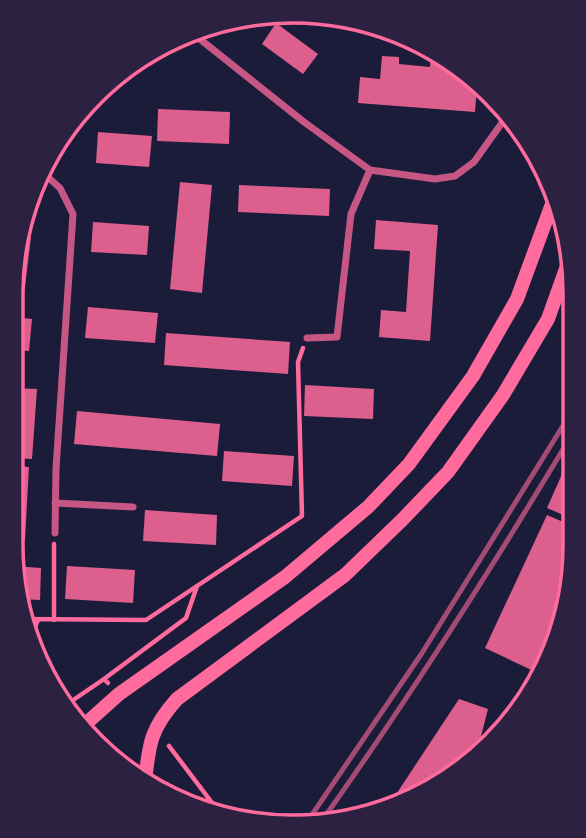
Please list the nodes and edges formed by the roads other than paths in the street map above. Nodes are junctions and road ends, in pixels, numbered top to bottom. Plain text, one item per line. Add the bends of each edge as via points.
1 (200, 39) edge
2 (502, 122) edge
3 (370, 170) junction
4 (49, 178) edge
5 (550, 209) edge
6 (563, 277) edge
7 (307, 338) road end
8 (55, 503) junction
9 (133, 507) dead end
10 (55, 533) road end
11 (89, 721) edge
12 (146, 772) edge

1 - 3 street
2 - 3 street via 474,162 455,176 435,179
3 - 7 street via 351,214 337,337
4 - 8 street via 74,214
5 - 11 main road via 517,299 473,376 410,464 285,578 119,694
6 - 12 main road via 548,319 503,395 448,472 345,575 177,699 151,735
8 - 9 street
8 - 10 street

